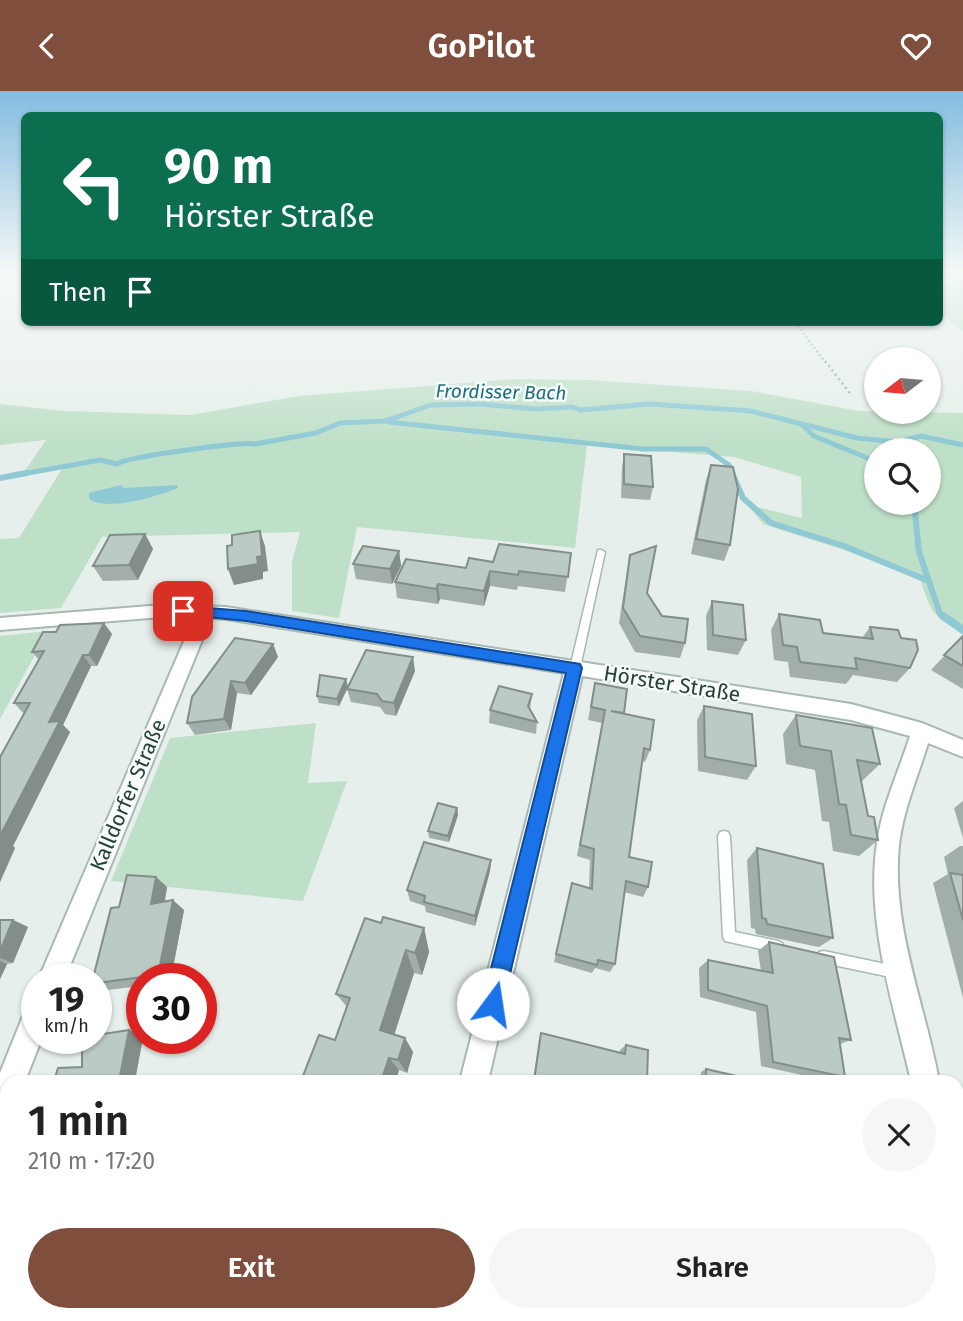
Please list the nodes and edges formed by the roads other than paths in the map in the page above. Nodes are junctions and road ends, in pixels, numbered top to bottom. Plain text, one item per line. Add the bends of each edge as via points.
1 (601, 552) dead end
2 (205, 612) junction
3 (0, 624) edge
4 (575, 668) junction
5 (922, 731) junction
6 (963, 749) edge
7 (724, 836) dead end
8 (786, 949) edge
9 (811, 954) edge
10 (58, 963) edge
11 (902, 973) junction
12 (22, 1054) edge
13 (13, 1075) edge
14 (475, 1075) edge
15 (924, 1075) edge

1 - 4 lane
2 - 3 street, Hörster Straße via 162,611
2 - 4 street, Hörster Straße
2 - 10 street, Kalldorfer Straße
4 - 5 street, Hörster Straße via 851,712
4 - 14 street
5 - 6 street, Hörster Straße
5 - 11 street via 888,842 886,867
7 - 8 lane via 729,937
9 - 11 lane
11 - 15 street
12 - 13 street

